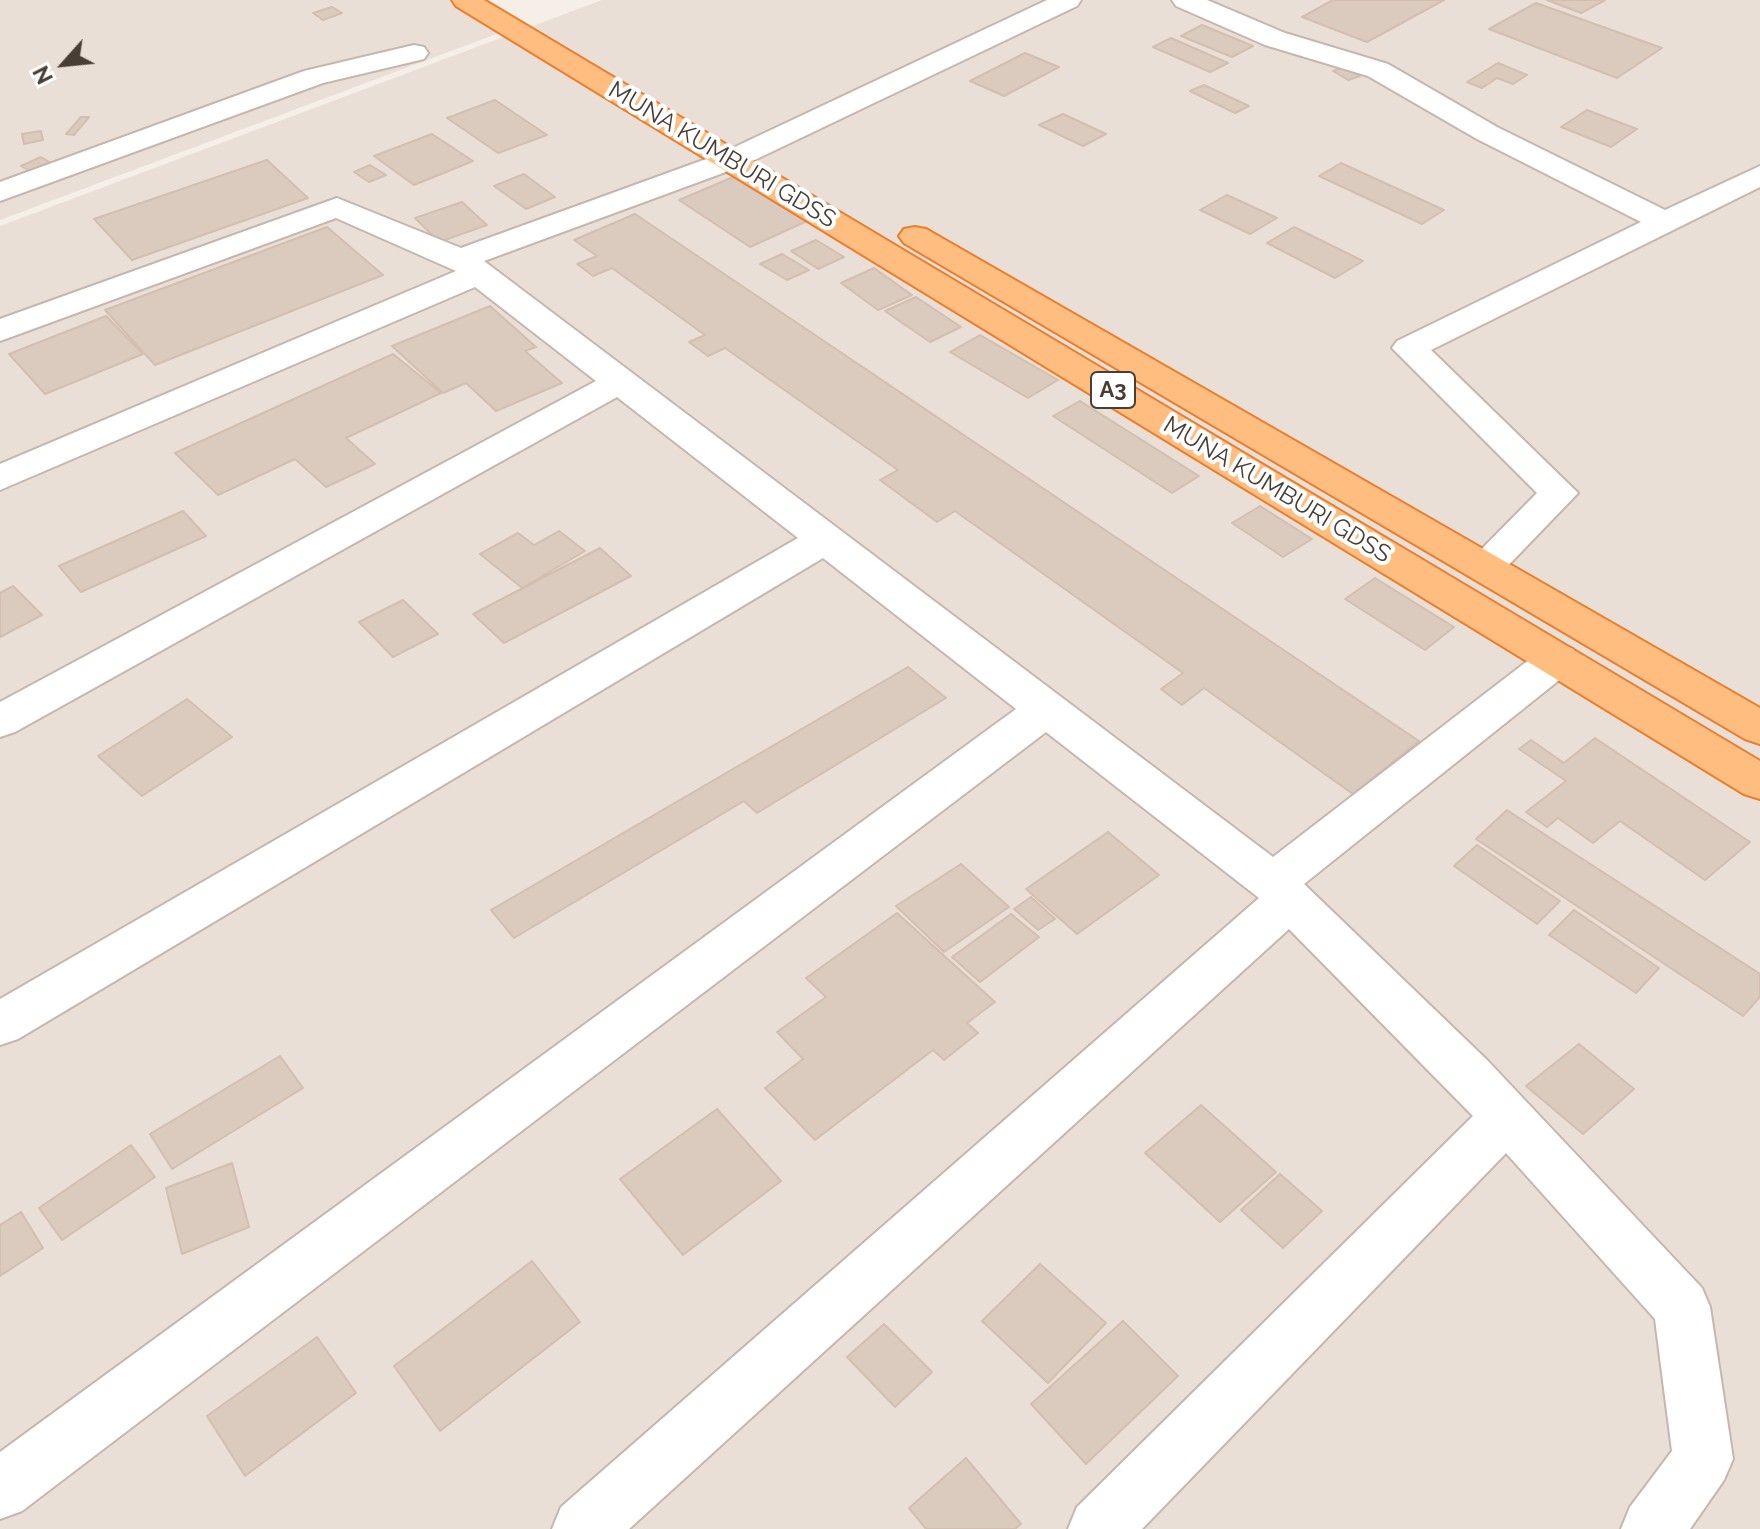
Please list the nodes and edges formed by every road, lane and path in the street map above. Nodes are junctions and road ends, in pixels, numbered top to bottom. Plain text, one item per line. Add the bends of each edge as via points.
1 (465, 0) edge
2 (512, 0) edge
3 (1068, 0) edge
4 (1185, 0) edge
5 (414, 53) dead end
6 (746, 153) junction
7 (1760, 175) edge
8 (0, 192) edge
9 (1664, 221) junction
10 (470, 266) junction
11 (0, 331) edge
12 (621, 381) junction
13 (0, 478) edge
14 (826, 539) junction
15 (1484, 567) junction
16 (1558, 659) junction
17 (1046, 709) junction
18 (0, 721) edge
19 (1760, 728) edge
20 (1760, 782) edge
21 (1281, 892) junction
22 (0, 1024) edge
23 (1507, 1117) junction
24 (0, 1489) edge
25 (583, 1529) edge
26 (1099, 1529) edge
27 (1652, 1529) edge

1 - 6 highway, MUNA KUMBURI GDSS / A3
2 - 6 highway, MUNA KUMBURI GDSS / A3
3 - 6 street
4 - 9 street via 1275,39 1378,70 1487,133
5 - 8 street via 314,77
6 - 10 street
6 - 15 highway, MUNA KUMBURI GDSS / A3
6 - 16 highway, MUNA KUMBURI GDSS / A3
7 - 9 street
9 - 15 street via 1409,348 1559,493
10 - 11 street via 337,207
10 - 12 street
10 - 13 street
12 - 14 street
12 - 18 street
14 - 17 street
14 - 22 street
15 - 19 highway, MUNA KUMBURI GDSS / A3
16 - 20 highway, MUNA KUMBURI GDSS / A3
16 - 21 street
17 - 21 street
17 - 24 street
21 - 23 street
21 - 25 street
23 - 26 street
23 - 27 street via 1682,1307 1703,1459

